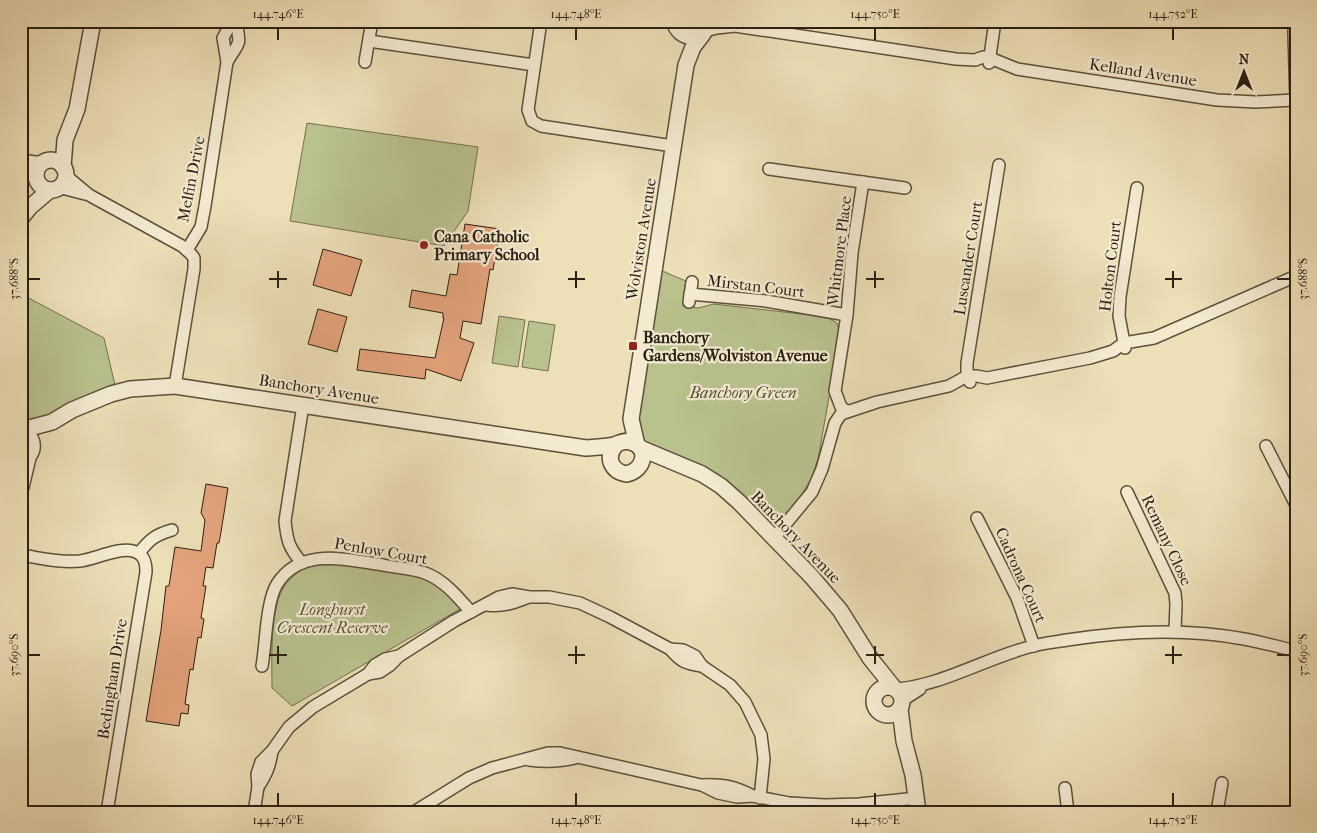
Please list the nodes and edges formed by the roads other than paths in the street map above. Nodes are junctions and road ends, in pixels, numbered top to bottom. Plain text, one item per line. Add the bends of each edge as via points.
1 (93, 21) edge
2 (234, 21) edge
3 (372, 21) edge
4 (541, 21) edge
5 (995, 21) edge
6 (1295, 21) edge
7 (730, 24) edge
8 (676, 26) edge
9 (706, 29) edge
10 (369, 41) junction
11 (989, 60) junction
12 (227, 62) junction
13 (365, 62) dead end
14 (534, 65) junction
15 (686, 65) junction
16 (1295, 101) edge
17 (674, 146) junction
18 (21, 160) edge
19 (999, 165) dead end
20 (21, 166) edge
21 (769, 169) dead end
22 (50, 176) junction
23 (863, 182) junction
24 (905, 188) dead end
25 (1137, 188) dead end
26 (25, 213) edge
27 (187, 250) junction
28 (1296, 276) edge
29 (691, 293) dead end
30 (847, 315) junction
31 (1125, 346) junction
32 (970, 378) junction
33 (175, 386) junction
34 (303, 405) junction
35 (845, 407) junction
36 (631, 419) junction
37 (52, 422) junction
38 (22, 430) edge
39 (617, 444) junction
40 (1266, 446) dead end
41 (639, 447) junction
42 (586, 448) junction
43 (27, 456) edge
44 (675, 464) junction
45 (612, 466) junction
46 (637, 470) junction
47 (21, 487) edge
48 (1127, 492) dead end
49 (1296, 505) edge
50 (977, 518) dead end
51 (172, 530) dead end
52 (774, 538) junction
53 (139, 553) junction
54 (21, 555) edge
55 (302, 563) junction
56 (471, 612) junction
57 (1175, 631) junction
58 (1034, 646) junction
59 (1296, 651) edge
60 (870, 658) junction
61 (262, 666) dead end
62 (876, 694) junction
63 (898, 697) junction
64 (883, 715) junction
65 (904, 741) junction
66 (1222, 783) dead end
67 (1065, 788) dead end
68 (756, 797) junction
69 (917, 805) edge
70 (428, 807) edge
71 (107, 812) edge
72 (254, 812) edge
73 (414, 812) edge
74 (1068, 812) edge
75 (1217, 812) edge

1 - 22 street via 76,109
2 - 12 street, Melfin Drive via 223,38
2 - 12 street, Melfin Drive via 240,41
3 - 10 street
4 - 14 street
5 - 11 street
6 - 16 street
7 - 9 street, Kelland Avenue
7 - 11 street, Kelland Avenue via 956,59 966,65 976,66
8 - 9 street via 687,36 698,36
8 - 15 street, Wolviston Avenue
9 - 15 street, Wolviston Avenue
10 - 13 street
10 - 14 street
11 - 16 street, Kelland Avenue via 1000,70 1017,69 1217,100
12 - 27 street, Melfin Drive via 201,227
14 - 17 street via 528,110 530,117 541,126
15 - 17 street, Wolviston Avenue
17 - 36 street, Wolviston Avenue
18 - 22 street
19 - 32 street, Luscander Court via 967,363
20 - 22 street
21 - 23 street, Whitmore Place
22 - 26 street
22 - 27 street
23 - 24 street, Whitmore Place
23 - 30 street, Whitmore Place
25 - 31 street, Holton Court via 1120,297 1119,316
27 - 33 street via 194,258 194,269
28 - 31 street via 1154,338 1141,348
29 - 30 street, Mirstan Court via 766,301
30 - 35 street, Whitmore Place via 836,382
31 - 32 street via 1111,358 1090,358 1006,375 994,382
32 - 35 street via 951,390 931,390
33 - 34 street, Banchory Avenue
33 - 37 street, Banchory Avenue via 130,389 111,394
34 - 42 street, Banchory Avenue
34 - 55 street via 286,521 291,552
35 - 52 street via 829,440 812,492
36 - 39 street, Wolviston Avenue
36 - 41 street, Wolviston Avenue
37 - 38 street, Banchory Avenue
37 - 43 street, Banchory Avenue
38 - 43 street via 31,438
39 - 41 street via 626,441
39 - 42 street, Banchory Avenue
39 - 45 street via 610,455
40 - 49 street
41 - 44 street, Banchory Avenue
41 - 46 street via 643,460
42 - 45 street, Banchory Avenue
43 - 47 street
44 - 46 street, Banchory Avenue
44 - 52 street, Banchory Avenue via 702,474 721,486
45 - 46 street via 626,474
48 - 57 street, Remany Close via 1175,593
50 - 58 street, Cadrona Court via 1017,598
51 - 53 street via 151,539
52 - 60 street, Banchory Avenue via 840,610
53 - 54 street via 122,550 77,561
53 - 71 street, Bedingham Drive via 146,564 146,572
55 - 56 street, Penlow Court via 338,558 424,572 442,582
55 - 61 street, Penlow Court via 291,568 277,584 270,604
56 - 68 street via 487,605 500,606 528,597 550,597 580,603 670,649 688,664 702,666 730,685 755,720 764,759
56 - 72 street via 399,656 375,665 368,674 313,707 289,727 272,751 271,764 258,787
57 - 58 street via 1098,635
57 - 59 street via 1243,638
58 - 63 street via 989,660
60 - 62 street, Banchory Avenue
60 - 63 street, Banchory Avenue
62 - 63 street via 886,687
62 - 64 street via 875,706
63 - 64 street via 893,715
63 - 65 street
64 - 65 street
65 - 69 street
66 - 75 street
67 - 74 street
68 - 69 street via 825,805
68 - 70 street via 718,793 701,785 578,758 560,762 527,759 492,768 450,789
70 - 73 street

